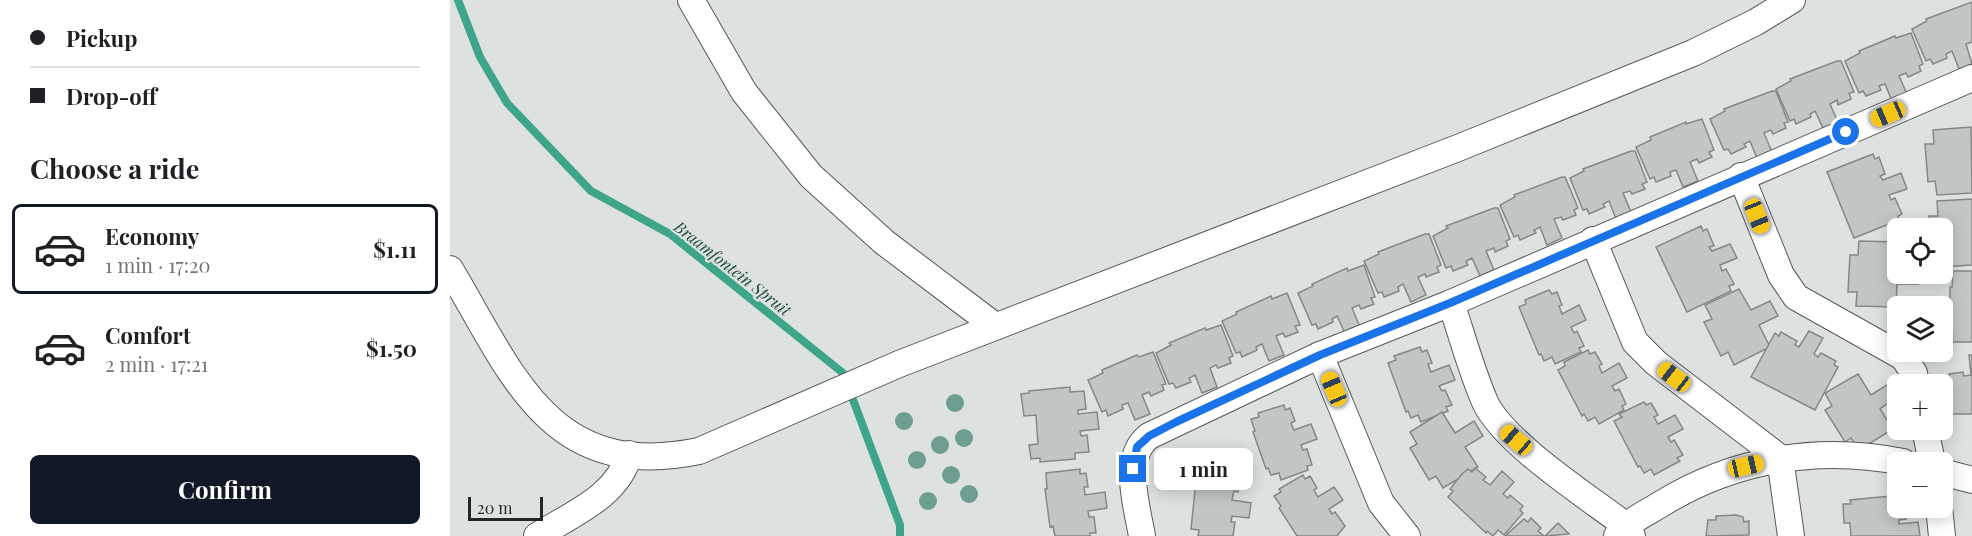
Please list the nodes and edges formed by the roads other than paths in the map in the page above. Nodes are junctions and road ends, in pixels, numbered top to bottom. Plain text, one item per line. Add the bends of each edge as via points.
1 (691, 0) edge
2 (1792, 0) edge
3 (1972, 78) edge
4 (1741, 176) junction
5 (1593, 240) junction
6 (450, 269) edge
7 (1450, 303) junction
8 (995, 326) junction
9 (1320, 355) junction
10 (1914, 374) edge
11 (629, 454) junction
12 (1780, 458) junction
13 (1887, 459) edge
14 (1953, 475) edge
15 (1972, 480) edge
16 (1940, 518) edge
17 (1625, 532) edge
18 (537, 536) edge
19 (1142, 536) edge
20 (1407, 536) edge
21 (1791, 536) edge
22 (1942, 536) edge

1 - 8 street via 744,92 811,176 884,242
2 - 8 street via 1693,53
3 - 4 street
4 - 5 street
4 - 10 street via 1781,275 1796,297 1903,357
5 - 7 street
5 - 12 street via 1635,342 1656,363
6 - 11 street via 507,369 546,417 571,437
7 - 9 street
7 - 17 street via 1486,403 1499,422
8 - 11 street via 699,451 677,455
9 - 19 street via 1176,422 1137,447 1133,469
9 - 20 street via 1378,495
11 - 18 street via 623,471 607,491
12 - 13 street via 1865,456
12 - 17 street via 1728,470 1693,484
12 - 21 street
14 - 15 street
16 - 22 street

